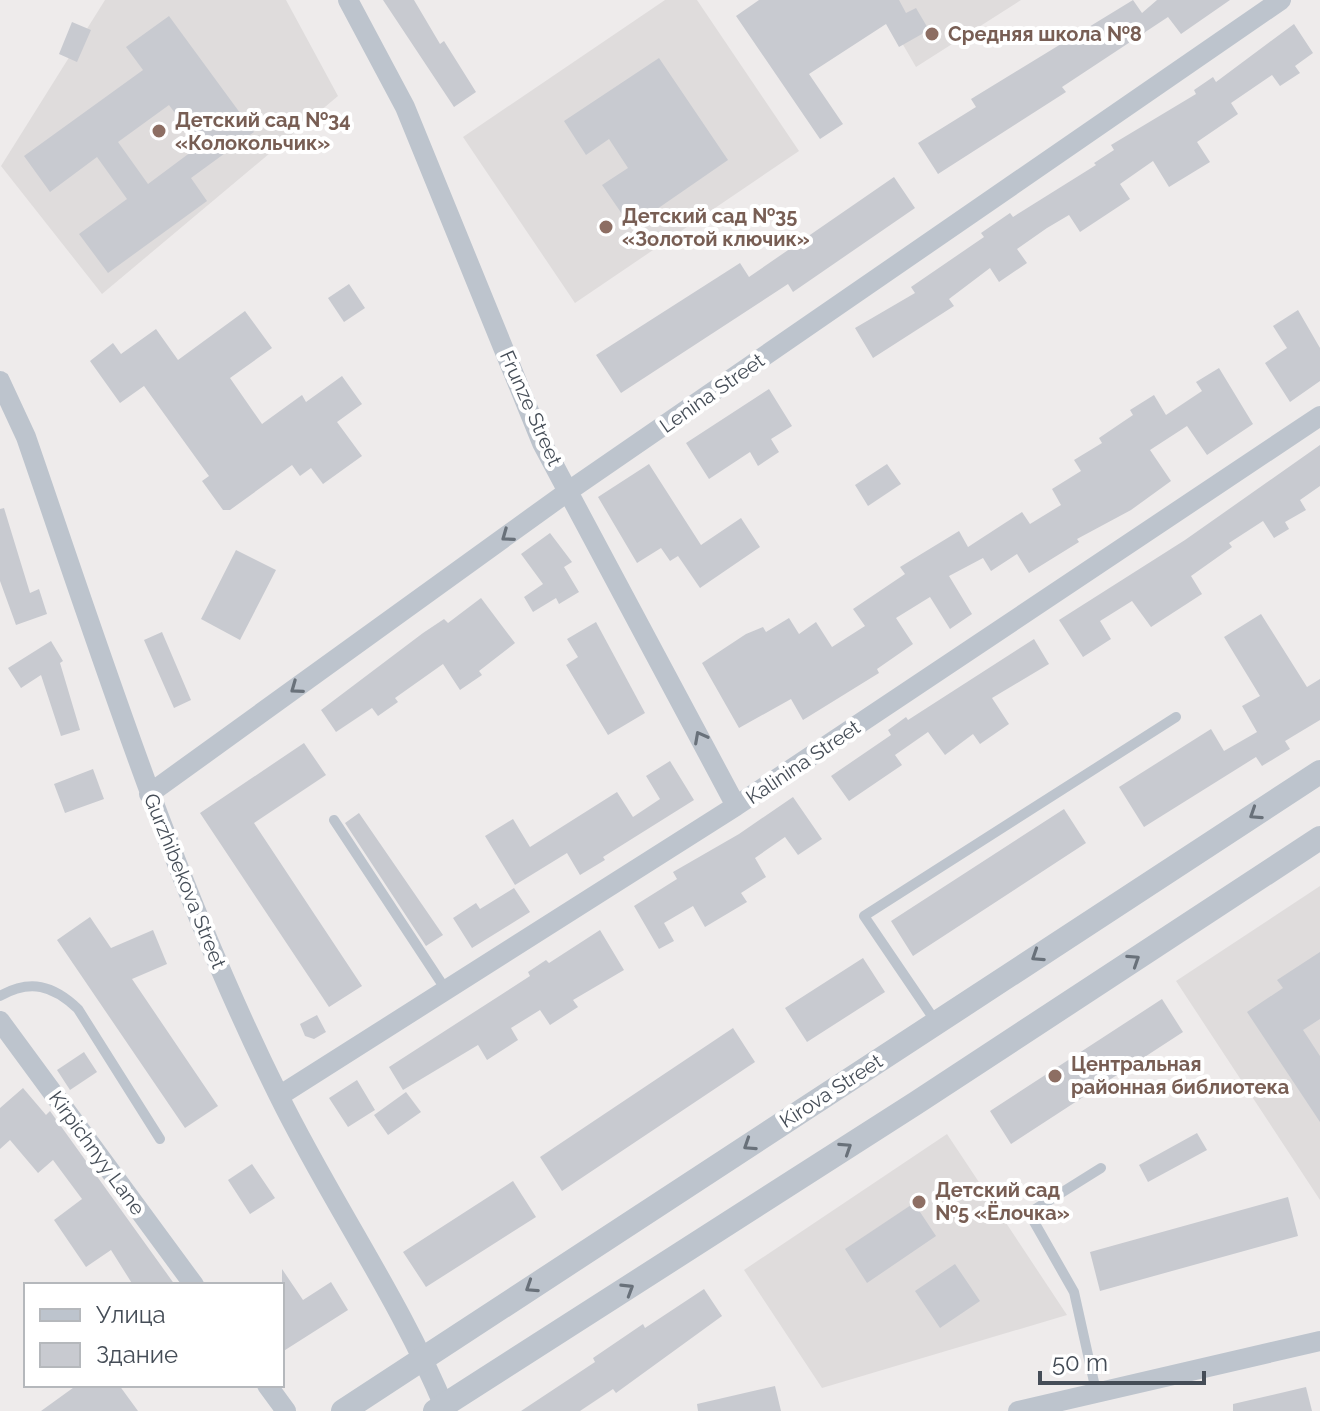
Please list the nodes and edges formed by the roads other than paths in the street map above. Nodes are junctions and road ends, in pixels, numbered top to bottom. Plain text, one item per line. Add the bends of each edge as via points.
1 (348, 0) edge
2 (1281, 0) edge
3 (0, 381) edge
4 (1320, 416) edge
5 (570, 490) junction
6 (1176, 717) dead end
7 (1320, 772) edge
8 (149, 794) junction
9 (736, 806) junction
10 (334, 820) dead end
11 (1320, 838) edge
12 (446, 990) junction
13 (0, 996) edge
14 (0, 1021) edge
15 (936, 1022) junction
16 (279, 1096) junction
17 (160, 1139) dead end
18 (1101, 1168) dead end
19 (193, 1283) edge
20 (1320, 1341) edge
21 (421, 1359) junction
22 (268, 1387) edge
23 (1096, 1391) junction
24 (441, 1409) edge
25 (286, 1411) edge
26 (343, 1411) edge
27 (1018, 1411) edge

1 - 5 street, Frunze Street via 405,107 542,443
2 - 5 street, Lenina Street
3 - 8 street, Gurzhibekova Street via 26,437
4 - 9 street, Kalinina Street
5 -> 8 street, Lenina Street
9 -> 5 street, Frunze Street
6 - 15 lane via 864,916
7 -> 15 street, Kirova Street
8 - 16 street, Gurzhibekova Street via 174,864
9 - 12 street, Kalinina Street
10 - 12 lane
24 -> 11 street
12 - 16 street, Kalinina Street
13 - 17 lane via 18,986 41,985 63,994 78,1009
14 - 19 street, Kirpichnyy Lane
15 -> 21 street, Kirova Street
16 - 21 street, Gurzhibekova Street
18 - 23 lane via 1029,1213 1074,1292
20 - 23 street
21 - 24 street, Gurzhibekova Street
21 - 26 street, Kirova Street
22 - 25 street
23 - 27 street

